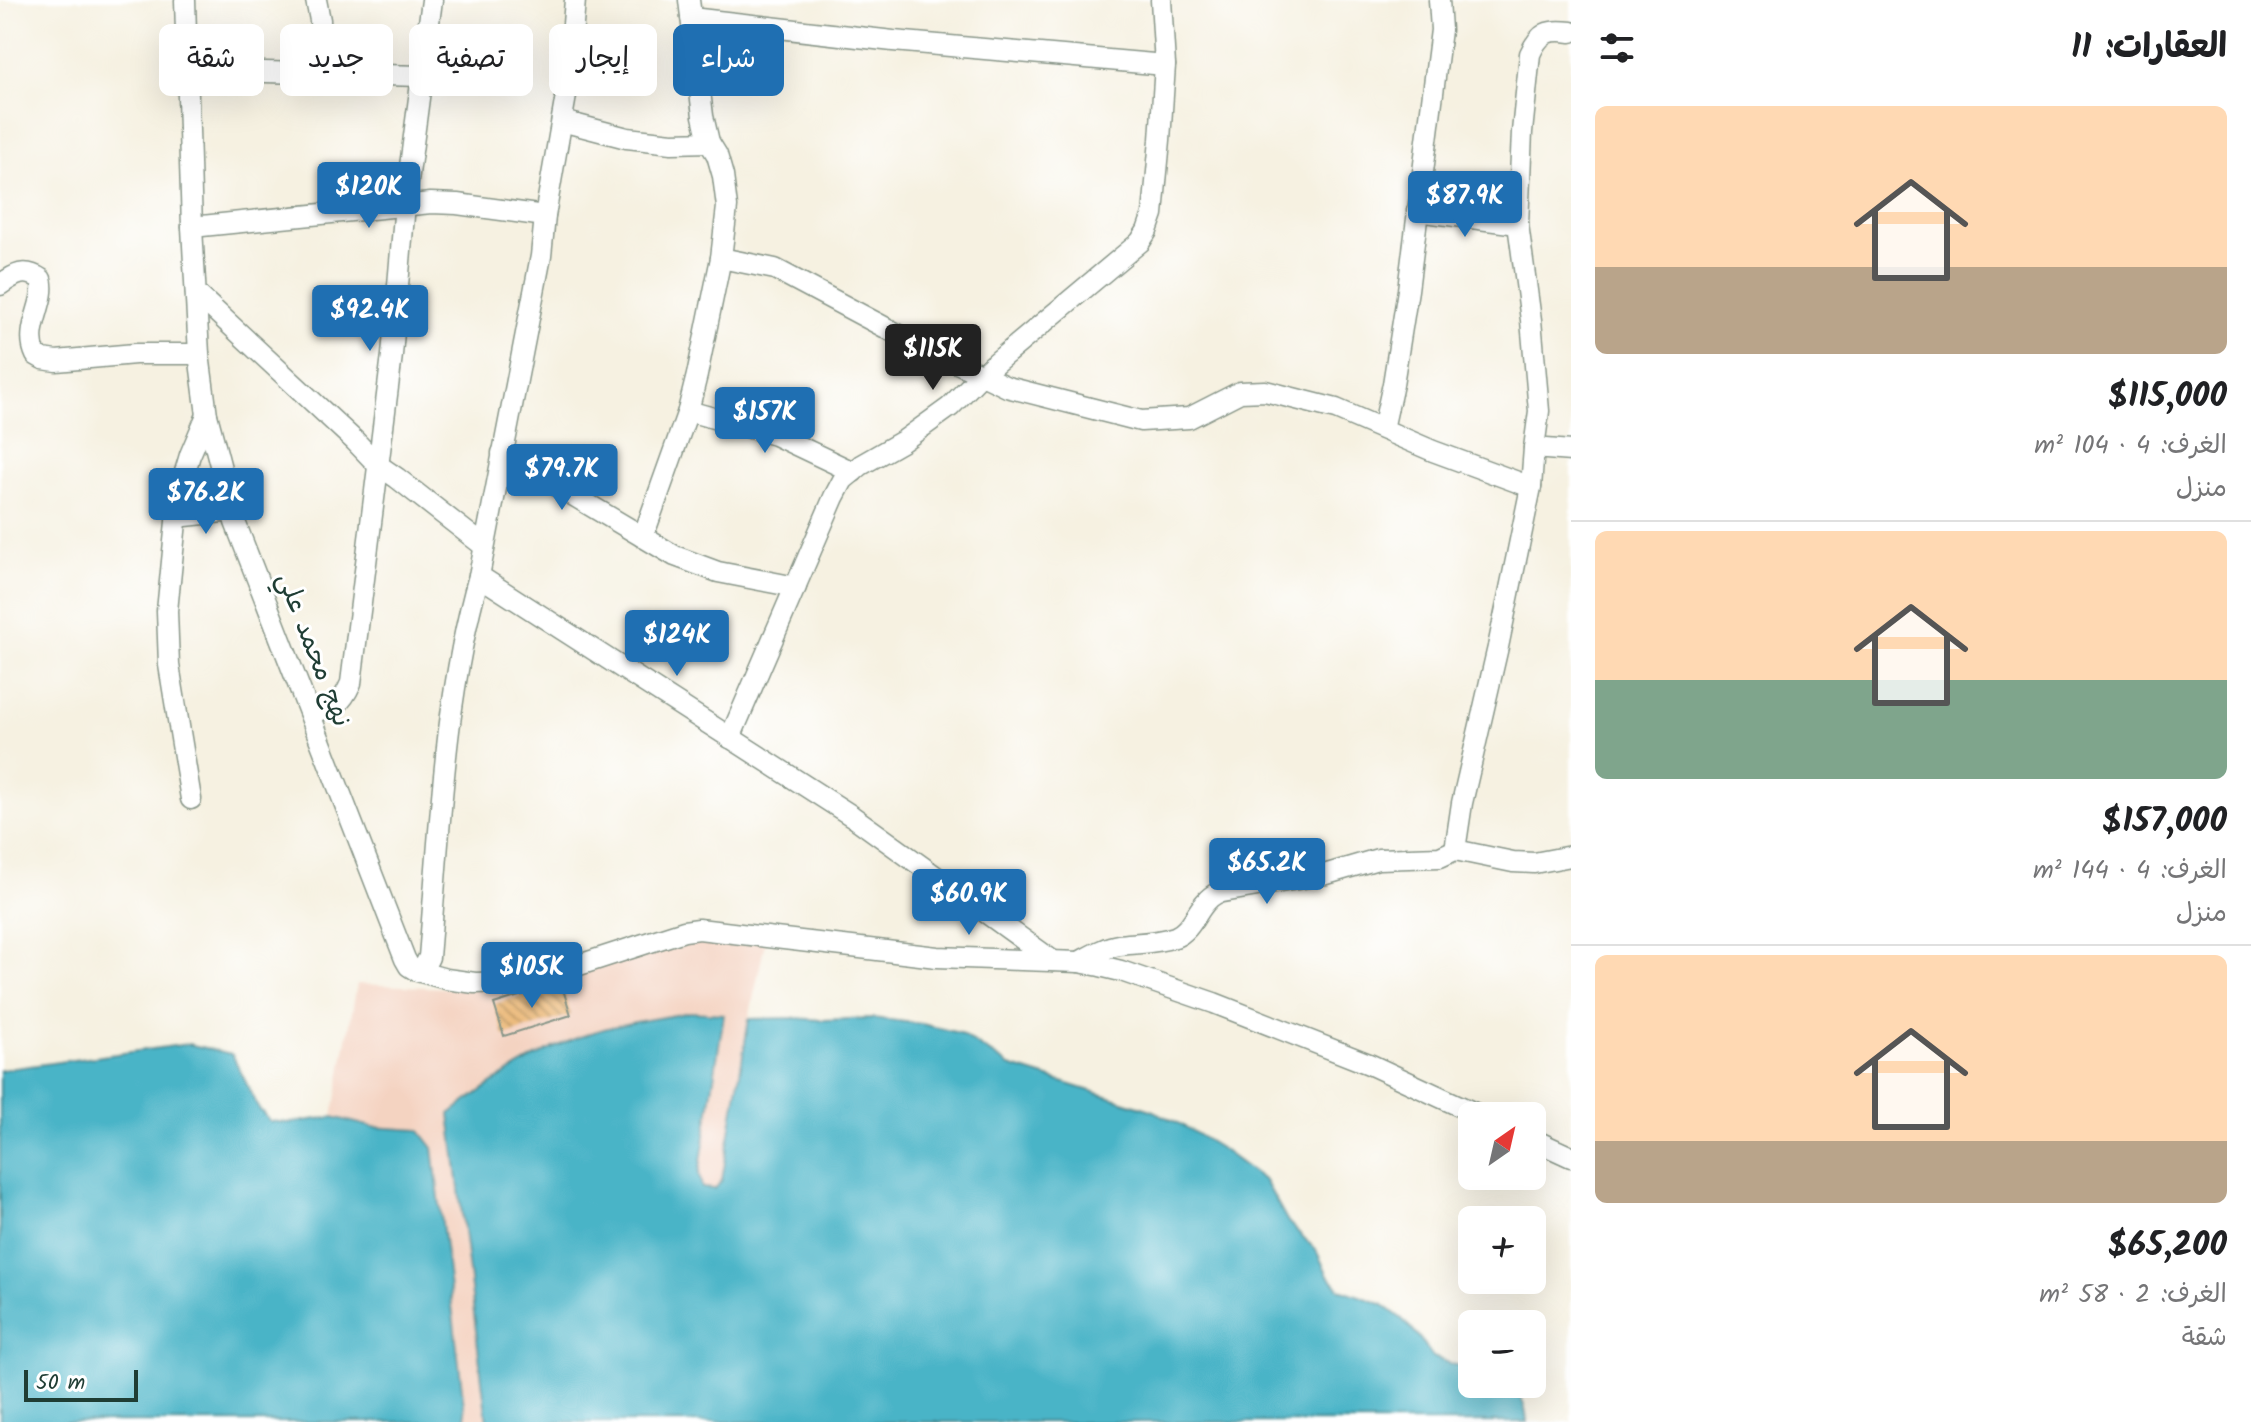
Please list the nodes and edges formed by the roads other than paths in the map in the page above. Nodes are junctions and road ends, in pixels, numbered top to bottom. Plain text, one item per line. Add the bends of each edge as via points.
1 (185, 0) edge
2 (316, 0) edge
3 (432, 0) edge
4 (575, 0) edge
5 (1161, 0) edge
6 (1439, 0) edge
7 (690, 9) edge
8 (186, 24) edge
9 (320, 24) edge
10 (429, 24) edge
11 (1571, 32) edge
12 (1165, 65) junction
13 (188, 96) edge
14 (419, 96) edge
15 (562, 121) junction
16 (709, 142) junction
17 (405, 204) junction
18 (1417, 211) junction
19 (545, 216) junction
20 (1518, 224) junction
21 (192, 227) junction
22 (721, 258) junction
23 (0, 285) edge
24 (196, 293) junction
25 (199, 354) junction
26 (981, 375) junction
27 (688, 411) junction
28 (207, 415) junction
29 (1383, 429) junction
30 (1534, 448) junction
31 (1571, 451) edge
32 (502, 453) junction
33 (378, 465) junction
34 (853, 472) junction
35 (1531, 487) junction
36 (232, 511) junction
37 (176, 517) junction
38 (643, 537) junction
39 (484, 546) junction
40 (479, 576) junction
41 (796, 587) junction
42 (311, 713) junction
43 (730, 738) junction
44 (191, 799) dead end
45 (1455, 850) junction
46 (1571, 856) edge
47 (1053, 961) junction
48 (1079, 962) junction
49 (420, 971) junction
50 (1458, 1105) edge
51 (1546, 1145) edge
52 (1571, 1157) edge

1 - 8 street, نهج محمد علي
2 - 9 street
3 - 10 street
4 - 15 street
5 - 12 street
6 - 18 street via 1441,30
7 - 12 street via 893,41
7 - 16 street
11 - 20 street via 1545,33 1530,54
12 - 26 street via 1153,214 1147,231
13 - 21 street, نهج محمد علي
14 - 17 street
15 - 16 street via 627,138
15 - 19 street
16 - 22 street via 723,176 727,207
17 - 19 street via 457,204
17 - 21 street
17 - 33 street
18 - 20 street
18 - 29 street
19 - 32 street
20 - 30 street via 1538,386
21 - 24 street, نهج محمد علي
22 - 26 street via 775,269
22 - 27 street
23 - 25 street via 21,272 41,279 32,343 43,359
24 - 25 street, نهج محمد علي
24 - 33 street
25 - 28 street, نهج محمد علي
26 - 29 street via 1007,387 1141,421 1189,418 1232,396 1258,390 1336,409
26 - 34 street via 950,407
27 - 34 street via 775,435
27 - 38 street
28 - 36 street, نهج محمد علي
28 - 37 street via 183,475
29 - 35 street
30 - 31 street
30 - 35 street
32 - 38 street
32 - 39 street
33 - 39 street
33 - 42 street via 351,683 334,707
34 - 41 street via 834,497
35 - 45 street
36 - 37 street
36 - 42 street, نهج محمد علي
37 - 44 street via 167,611 169,665
38 - 41 street via 718,572
39 - 40 street
40 - 43 street
40 - 49 street via 453,704 429,957
41 - 43 street
42 - 49 street, نهج محمد علي via 405,959
43 - 47 street via 852,816
45 - 46 street via 1513,862
45 - 48 street via 1440,857 1378,859 1327,874 1217,893 1175,936 1108,948
47 - 48 street
47 - 49 street via 948,958 699,929 516,980 475,983
48 - 50 street via 1214,1003
51 - 52 street

